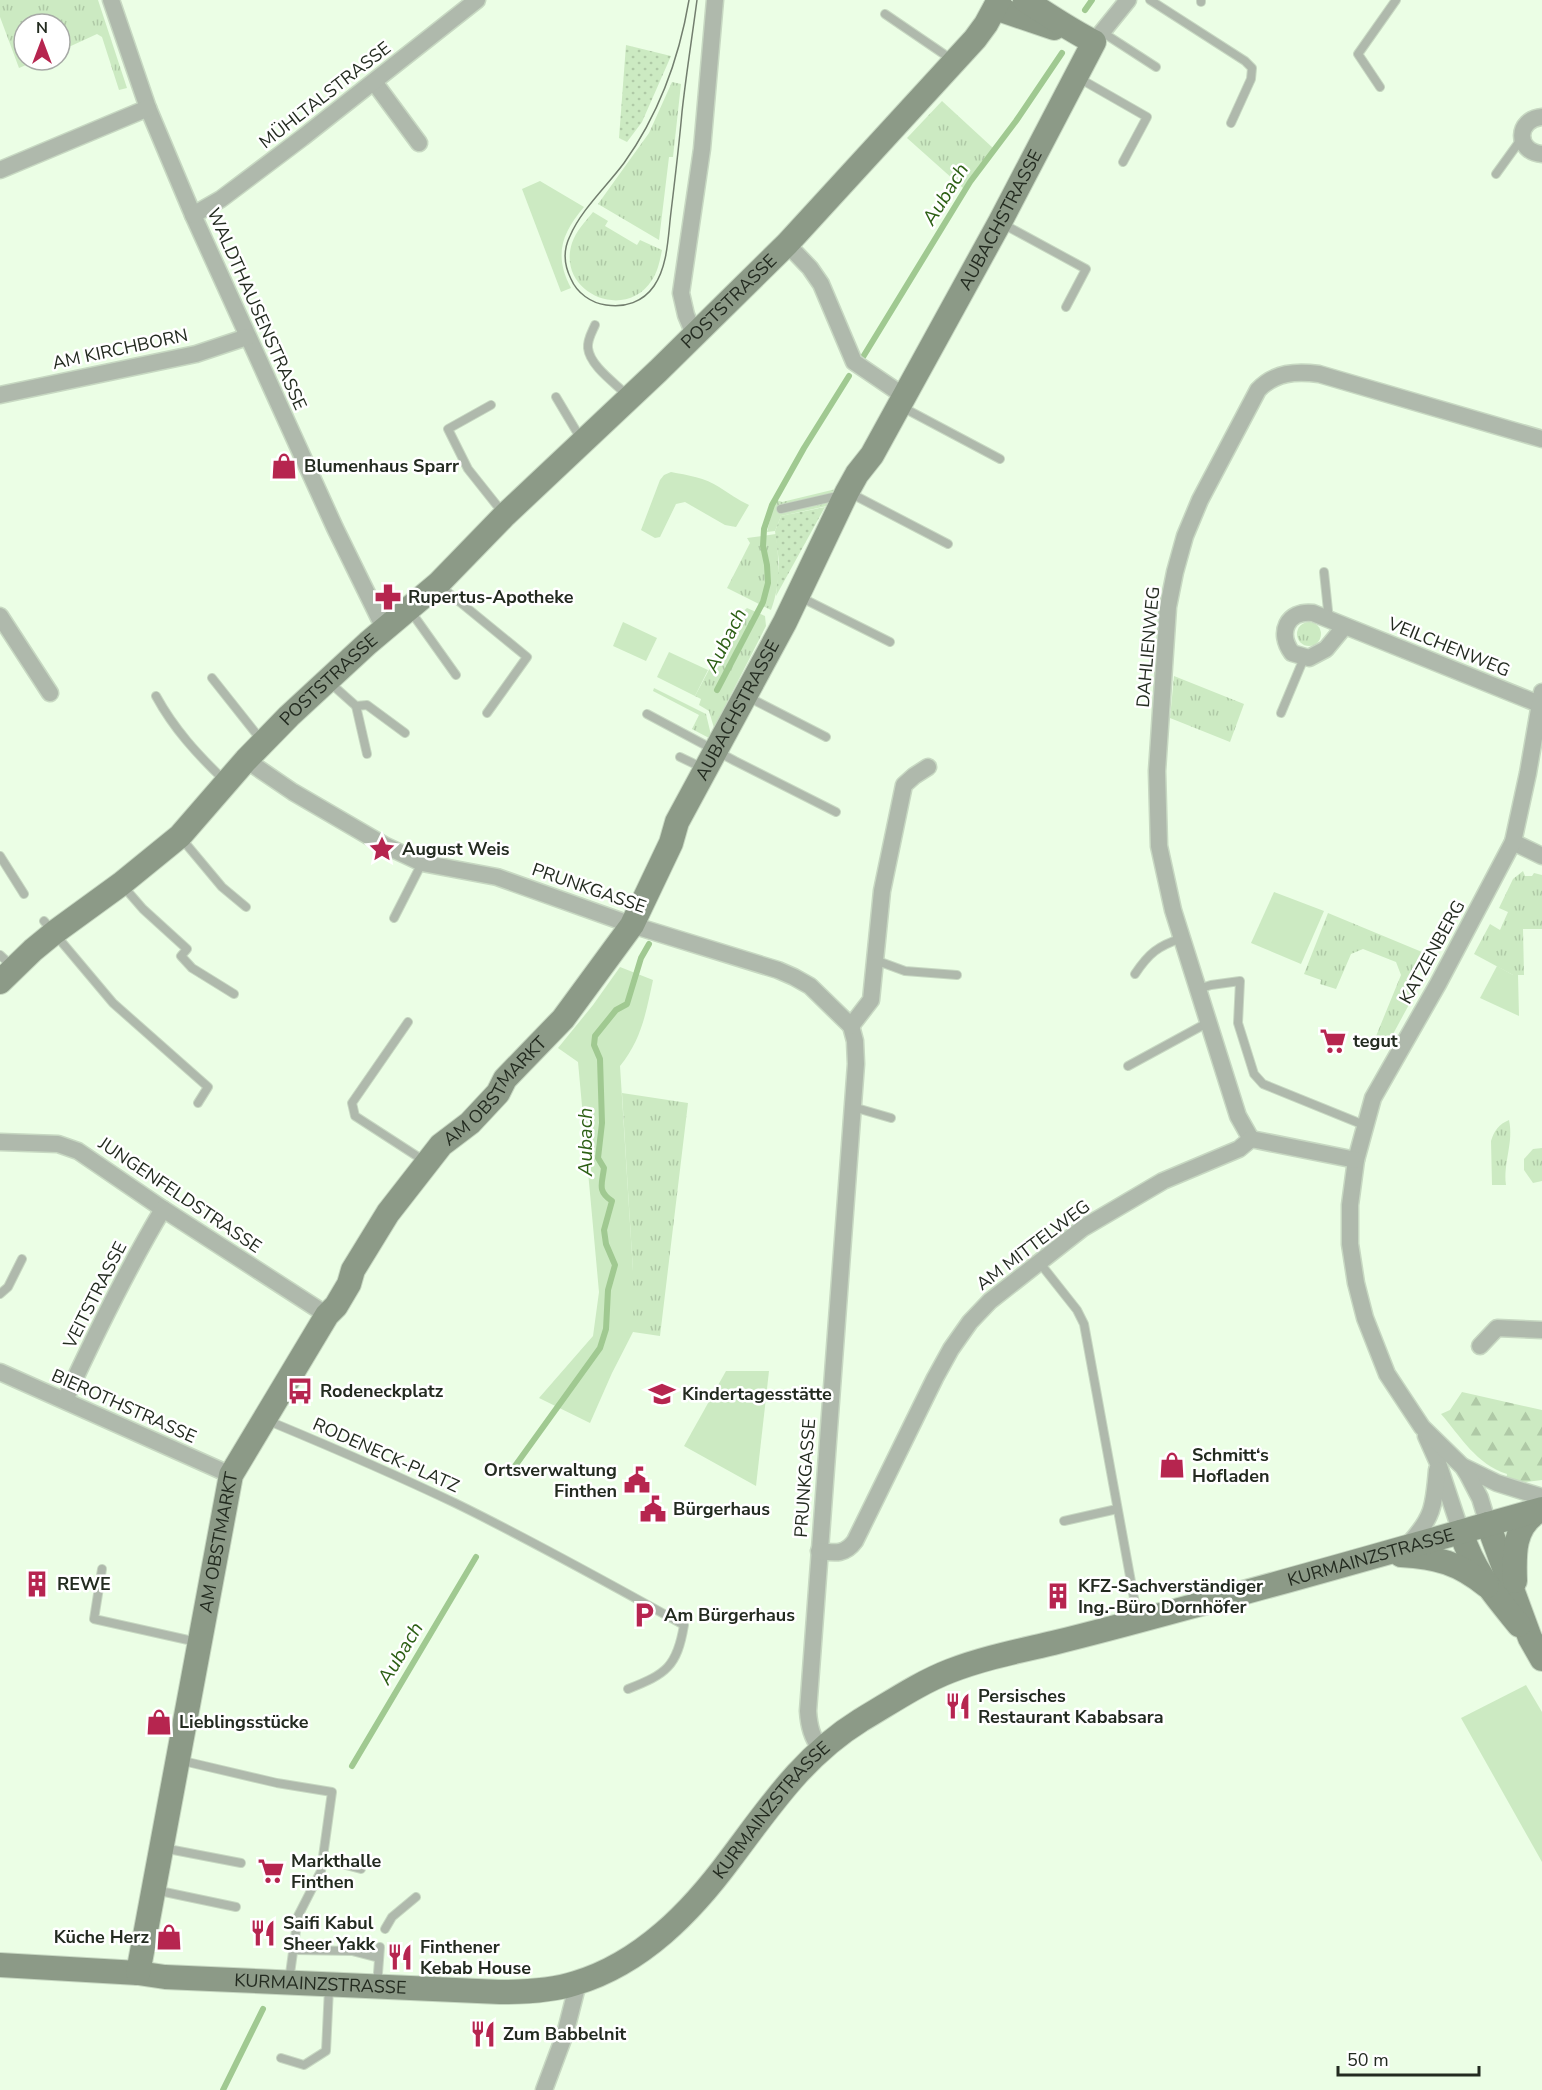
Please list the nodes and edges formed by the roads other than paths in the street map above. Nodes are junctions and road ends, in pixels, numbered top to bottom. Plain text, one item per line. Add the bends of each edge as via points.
1 (111, 0) edge
2 (477, 0) edge
3 (715, 0) edge
4 (1025, 0) edge
5 (1128, 0) edge
6 (1150, 0) edge
7 (1395, 0) edge
8 (997, 4) edge
9 (885, 14) dead end
10 (1069, 30) junction
11 (1097, 37) junction
12 (954, 61) junction
13 (1156, 67) dead end
14 (1076, 77) junction
15 (374, 82) junction
16 (1380, 87) dead end
17 (148, 108) junction
18 (1542, 117) edge
19 (1232, 123) dead end
20 (1522, 138) junction
21 (418, 143) dead end
22 (1539, 155) edge
23 (1123, 162) dead end
24 (0, 170) edge
25 (1496, 174) dead end
26 (193, 214) junction
27 (1000, 222) junction
28 (787, 244) junction
29 (1066, 307) dead end
30 (595, 325) dead end
31 (694, 334) junction
32 (247, 337) junction
33 (0, 395) edge
34 (556, 398) dead end
35 (630, 398) junction
36 (901, 401) junction
37 (491, 405) dead end
38 (1542, 439) edge
39 (583, 442) junction
40 (1000, 459) dead end
41 (844, 497) junction
42 (781, 509) dead end
43 (505, 515) junction
44 (948, 544) dead end
45 (1324, 572) dead end
46 (438, 584) junction
47 (797, 596) junction
48 (409, 609) junction
49 (0, 616) edge
50 (1337, 623) junction
51 (384, 628) junction
52 (890, 642) dead end
53 (1304, 658) junction
54 (456, 675) dead end
55 (212, 678) dead end
56 (327, 680) junction
57 (50, 693) dead end
58 (156, 696) dead end
59 (746, 696) junction
60 (1541, 698) edge
61 (356, 706) junction
62 (487, 713) dead end
63 (1281, 713) dead end
64 (647, 714) dead end
65 (405, 733) dead end
66 (826, 737) dead end
67 (263, 743) junction
68 (367, 754) dead end
69 (680, 757) dead end
70 (246, 760) junction
71 (711, 760) junction
72 (928, 767) dead end
73 (227, 782) junction
74 (836, 812) dead end
75 (180, 836) junction
76 (1513, 842) junction
77 (0, 855) edge
78 (1542, 856) edge
79 (422, 863) junction
80 (121, 884) junction
81 (24, 894) dead end
82 (246, 907) dead end
83 (394, 918) dead end
84 (632, 925) junction
85 (50, 926) junction
86 (1182, 938) junction
87 (875, 960) junction
88 (4, 968) edge
89 (957, 975) dead end
90 (1135, 975) dead end
91 (1198, 989) junction
92 (234, 994) dead end
93 (563, 1019) joint
94 (408, 1022) dead end
95 (1207, 1023) junction
96 (850, 1026) junction
97 (1128, 1066) dead end
98 (198, 1103) dead end
99 (853, 1107) junction
100 (891, 1118) dead end
101 (1364, 1125) junction
102 (1251, 1138) junction
103 (0, 1142) edge
104 (1356, 1160) junction
105 (427, 1162) junction
106 (163, 1209) junction
107 (22, 1259) dead end
108 (1039, 1262) junction
109 (0, 1294) edge
110 (327, 1315) junction
111 (1542, 1329) edge
112 (1480, 1346) dead end
113 (0, 1371) edge
114 (65, 1400) junction
115 (266, 1417) junction
116 (1422, 1427) junction
117 (1438, 1463) junction
118 (1463, 1467) junction
119 (231, 1475) junction
120 (1542, 1497) edge
121 (1117, 1509) junction
122 (1542, 1509) edge
123 (1064, 1521) dead end
124 (1488, 1524) junction
125 (1461, 1532) junction
126 (1406, 1547) junction
127 (819, 1551) junction
128 (1360, 1560) junction
129 (102, 1569) dead end
130 (1487, 1586) junction
131 (1516, 1598) junction
132 (1138, 1620) junction
133 (201, 1643) junction
134 (1536, 1649) edge
135 (628, 1689) dead end
136 (821, 1750) junction
137 (178, 1760) junction
138 (162, 1848) junction
139 (323, 1859) junction
140 (241, 1863) dead end
141 (361, 1869) dead end
142 (154, 1890) junction
143 (416, 1897) dead end
144 (236, 1907) dead end
145 (385, 1929) dead end
146 (380, 1947) dead end
147 (294, 1950) junction
148 (379, 1958) junction
149 (0, 1965) edge
150 (138, 1973) junction
151 (289, 1982) junction
152 (578, 1983) junction
153 (329, 1984) junction
154 (377, 1986) junction
155 (281, 2058) dead end
156 (544, 2090) edge

1 - 17 street, WALDTHAUSENSTRASSE
2 - 15 street, MÜHLTALSTRASSE
3 - 31 street via 702,149 681,294
4 - 10 main road
5 - 11 street
6 - 19 lane via 1252,68
7 - 16 lane via 1358,54
8 - 10 main road via 1051,27
8 - 12 main road, POSTSTRASSE via 975,39
9 - 12 lane
10 - 11 main road
11 - 13 lane
11 - 14 main road, AUBACHSTRASSE
12 - 28 main road, POSTSTRASSE
14 - 23 lane via 1147,117
14 - 27 main road, AUBACHSTRASSE
15 - 21 street
15 - 26 street, MÜHLTALSTRASSE via 221,199
17 - 24 street
17 - 26 street, WALDTHAUSENSTRASSE
18 - 20 street via 1528,121
20 - 22 street
20 - 25 lane
26 - 32 street, WALDTHAUSENSTRASSE
27 - 29 lane via 1086,269
27 - 36 main road, AUBACHSTRASSE
28 - 31 main road, POSTSTRASSE
28 - 36 street via 821,284 854,362
30 - 35 lane via 588,339 590,355
31 - 35 main road, POSTSTRASSE
32 - 33 street, AM KIRCHBORN via 196,354
32 - 51 street, WALDTHAUSENSTRASSE
34 - 39 lane
35 - 39 main road, POSTSTRASSE
36 - 40 lane
36 - 41 main road, AUBACHSTRASSE
37 - 43 lane via 448,429 468,470
38 - 86 street, DAHLIENWEG via 1319,374 1288,373 1266,382 1258,390 1185,536 1168,607 1157,771 1159,846
39 - 43 main road, POSTSTRASSE
41 - 42 lane
41 - 44 lane
41 - 47 main road, AUBACHSTRASSE
43 - 46 main road, POSTSTRASSE
45 - 50 lane
46 - 48 main road, POSTSTRASSE
46 - 62 lane via 527,657
47 - 52 lane
47 - 59 main road, AUBACHSTRASSE
48 - 51 main road, POSTSTRASSE
48 - 54 lane
49 - 57 street
50 - 53 street via 1326,649
50 - 53 street, VEILCHENWEG via 1308,612 1288,622 1288,645 1292,653
50 - 60 street, VEILCHENWEG
51 - 56 main road, POSTSTRASSE
53 - 63 lane
55 - 67 lane
56 - 61 lane
56 - 67 main road, POSTSTRASSE
58 - 73 lane via 169,720
59 - 66 lane
59 - 71 main road, AUBACHSTRASSE
60 - 76 street, KATZENBERG
61 - 65 lane via 368,705
61 - 68 lane
64 - 71 lane
67 - 70 main road, POSTSTRASSE
69 - 71 lane
70 - 73 main road, POSTSTRASSE
70 - 79 street, PRUNKGASSE via 384,846
71 - 74 lane
71 - 84 main road, AUBACHSTRASSE via 677,822
72 - 87 street via 904,785 882,891
73 - 75 main road, POSTSTRASSE
75 - 80 main road, POSTSTRASSE
75 - 82 lane via 222,887
76 - 78 street
76 - 101 street, KATZENBERG via 1381,1082
77 - 81 lane
79 - 83 lane
79 - 84 street, PRUNKGASSE via 497,877
80 - 85 main road, POSTSTRASSE
80 - 92 lane via 187,950 181,956 192,968
84 - 93 main road, AUBACHSTRASSE
84 - 96 street, PRUNKGASSE via 794,977 810,986
85 - 88 main road, POSTSTRASSE
85 - 98 lane via 113,1003 208,1087
86 - 90 lane via 1153,951
86 - 91 street, DAHLIENWEG
87 - 89 lane via 905,971
87 - 96 street via 870,1000
91 - 95 street, DAHLIENWEG
91 - 101 lane via 1240,981 1238,1023 1258,1079
93 - 105 main road, AM OBSTMARKT via 505,1079 498,1094 470,1123 441,1144
94 - 105 lane via 352,1103 354,1116
95 - 97 lane
95 - 102 street, DAHLIENWEG via 1238,1116
96 - 99 street, PRUNKGASSE via 856,1064
99 - 100 lane
99 - 127 street, PRUNKGASSE
101 - 104 street, KATZENBERG
102 - 104 street
102 - 108 street, AM MITTELWEG via 1239,1149 1163,1181 1106,1214
103 - 106 street, JUNGENFELDSTRASSE via 58,1144 78,1151
104 - 116 street, KATZENBERG via 1350,1244 1362,1306 1387,1374
105 - 110 main road, AM OBSTMARKT via 388,1213 353,1270 345,1292
106 - 110 street, JUNGENFELDSTRASSE
106 - 114 street, VEITSTRASSE via 90,1342
107 - 109 lane via 9,1287
108 - 121 lane via 1084,1324
108 - 127 street, AM MITTELWEG via 990,1301 951,1349 851,1547 841,1553
110 - 115 main road, AM OBSTMARKT
111 - 112 street via 1497,1328
113 - 114 street, BIEROTHSTRASSE
114 - 119 street, BIEROTHSTRASSE
115 - 119 main road, AM OBSTMARKT
115 - 135 lane, RODENECK-PLATZ via 456,1503 684,1625 680,1647 667,1669
116 - 117 street, KATZENBERG
116 - 118 street, KATZENBERG
117 - 125 street, KATZENBERG
117 - 126 street, KATZENBERG via 1432,1511
118 - 120 street, KATZENBERG
118 - 124 street, KATZENBERG
119 - 133 main road, AM OBSTMARKT
121 - 123 lane
121 - 132 lane
122 - 124 main road, KURMAINZSTRASSE
122 - 131 main road via 1532,1515 1518,1535 1514,1563
124 - 125 main road, KURMAINZSTRASSE
124 - 131 main road
125 - 126 main road, KURMAINZSTRASSE
125 - 130 main road via 1470,1558
126 - 128 main road, KURMAINZSTRASSE
127 - 136 street, PRUNKGASSE via 808,1727
128 - 130 main road via 1397,1555 1431,1557 1461,1567
128 - 132 main road, KURMAINZSTRASSE
129 - 133 lane via 94,1619
130 - 134 main road
131 - 134 main road
132 - 136 main road, KURMAINZSTRASSE via 950,1671 858,1722
133 - 137 main road, AM OBSTMARKT
136 - 152 main road, KURMAINZSTRASSE via 783,1788 679,1919 638,1952
137 - 138 main road, AM OBSTMARKT
137 - 139 lane via 332,1792
138 - 140 lane
138 - 142 main road, AM OBSTMARKT
139 - 141 lane
139 - 147 lane via 298,1916
142 - 144 lane
142 - 150 main road, AM OBSTMARKT
143 - 145 lane via 392,1917
146 - 148 lane
147 - 148 lane via 352,1951
147 - 151 lane
148 - 154 lane
149 - 150 main road, KURMAINZSTRASSE
150 - 151 main road, KURMAINZSTRASSE
151 - 153 main road, KURMAINZSTRASSE
152 - 154 main road, KURMAINZSTRASSE via 521,1992
152 - 156 street via 566,2034
153 - 154 main road, KURMAINZSTRASSE
153 - 155 lane via 326,2051 304,2065

